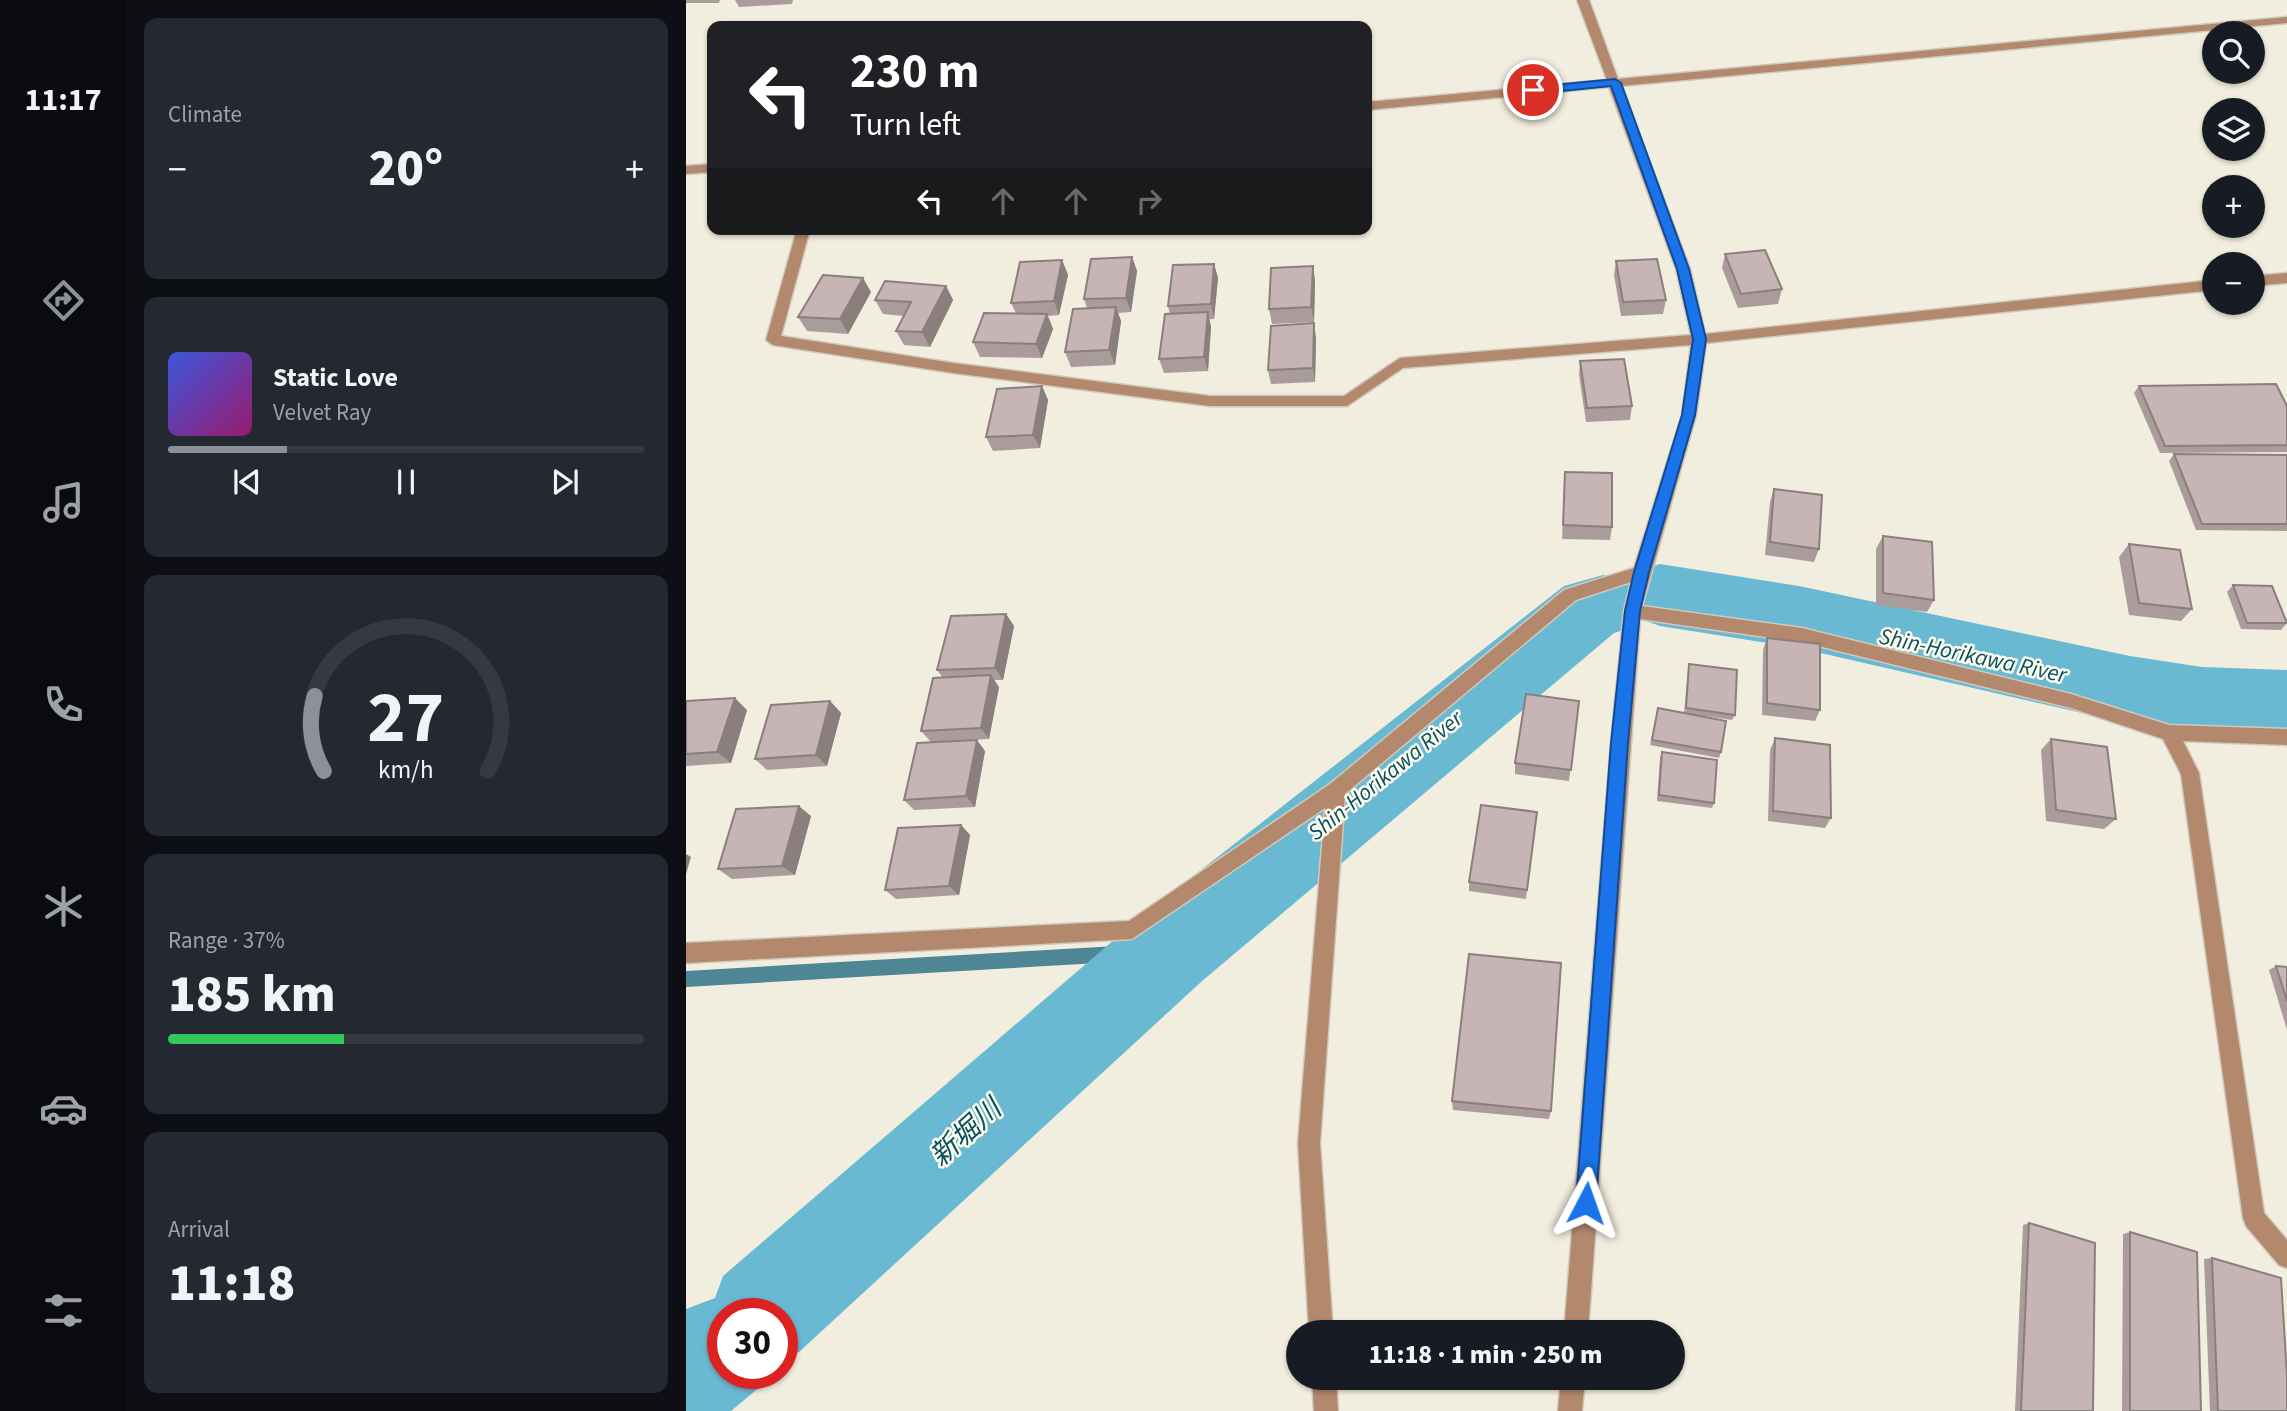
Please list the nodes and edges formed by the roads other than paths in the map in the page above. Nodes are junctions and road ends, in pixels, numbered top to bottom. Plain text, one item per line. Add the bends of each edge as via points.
1 (1583, 0) edge
2 (2287, 20) edge
3 (1615, 83) junction
4 (1372, 106) edge
5 (707, 168) edge
6 (686, 170) edge
7 (802, 235) edge
8 (2287, 278) edge
9 (2265, 280) edge
10 (2202, 286) edge
11 (1699, 339) junction
12 (1641, 572) junction
13 (1632, 611) junction
14 (2169, 733) junction
15 (2287, 737) edge
16 (1336, 792) junction
17 (686, 953) edge
18 (2287, 1257) edge
19 (1320, 1320) edge
20 (1577, 1320) edge
21 (1325, 1390) edge
22 (1572, 1390) edge
23 (1326, 1411) edge
24 (1570, 1411) edge

1 - 3 street
2 - 3 street
3 - 4 street
3 - 11 street via 1683,269
5 - 6 street
7 - 11 street via 773,340 1210,401 1347,401 1400,363
8 - 9 street
10 - 11 street
11 - 12 street via 1689,415
12 - 13 street
12 - 16 street via 1570,595
13 - 14 street via 1802,635 2071,701
13 - 20 street
14 - 15 street
14 - 18 street via 2190,773 2253,1218
16 - 17 street via 1132,930
16 - 19 street via 1309,1143
21 - 23 street
22 - 24 street

